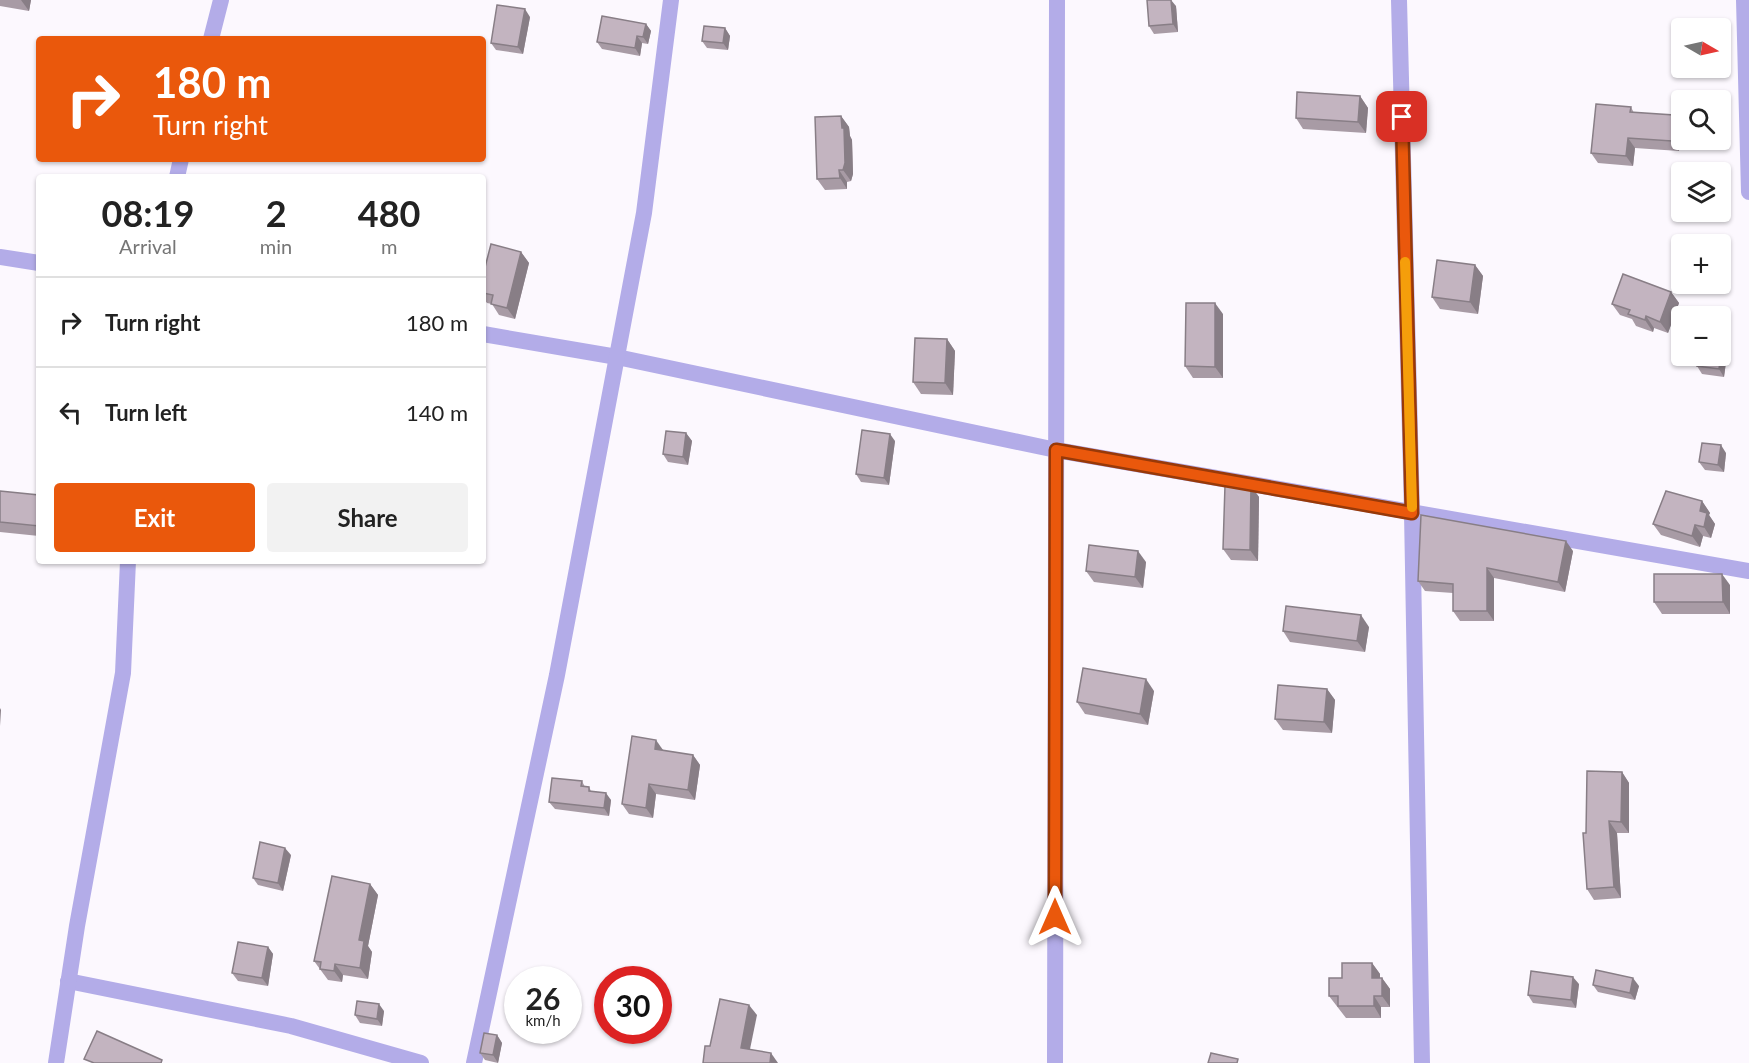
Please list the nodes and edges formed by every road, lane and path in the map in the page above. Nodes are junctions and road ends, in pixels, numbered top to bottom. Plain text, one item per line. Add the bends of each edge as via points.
1 (221, 0) edge
2 (671, 0) edge
3 (1057, 0) edge
4 (1399, 0) edge
5 (1744, 0) edge
6 (212, 36) edge
7 (1749, 192) edge
8 (0, 258) edge
9 (36, 263) edge
10 (486, 335) edge
11 (617, 357) junction
12 (1056, 450) junction
13 (1412, 513) junction
14 (128, 564) edge
15 (1749, 571) edge
16 (68, 981) junction
17 (56, 1063) edge
18 (421, 1063) edge
19 (474, 1063) edge
20 (1055, 1063) edge
21 (1422, 1063) edge

1 - 6 street
2 - 11 street via 644,213
3 - 12 street
4 - 13 street
5 - 7 street
8 - 9 street
10 - 11 street
11 - 12 street
11 - 19 street via 557,675
12 - 13 street
12 - 20 street
13 - 15 street
13 - 21 street
14 - 16 street via 123,673
16 - 17 street
16 - 18 street via 291,1026

